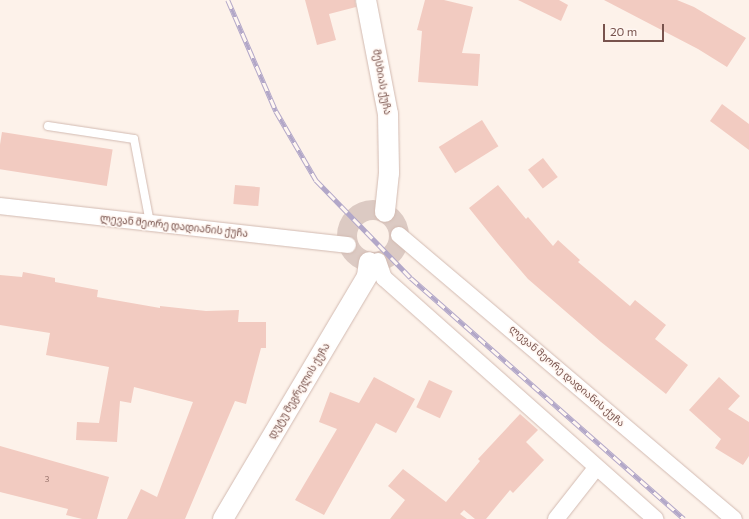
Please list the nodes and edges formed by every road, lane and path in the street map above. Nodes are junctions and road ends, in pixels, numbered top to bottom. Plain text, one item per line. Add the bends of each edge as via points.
1 (366, 0) edge
2 (48, 126) dead end
3 (0, 206) edge
4 (385, 212) dead end
5 (150, 223) junction
6 (399, 235) tunnel mouth
7 (348, 246) dead end
8 (374, 262) joint
9 (596, 468) junction
10 (223, 519) edge
11 (556, 519) edge
12 (655, 519) edge
13 (734, 519) edge

1 - 4 street, მესხიას ქუჩა via 388,114 389,173
2 - 5 lane via 134,139
3 - 5 street, ლევან მეორე დადიანის ქუჩა
5 - 7 street, ლევან მეორე დადიანის ქუჩა
6 - 13 street, ლევან მეორე დადიანის ქუჩა
8 - 9 street via 384,278
8 - 10 street, დუტუ მეგრელის ქუჩა
9 - 11 street
9 - 12 street

